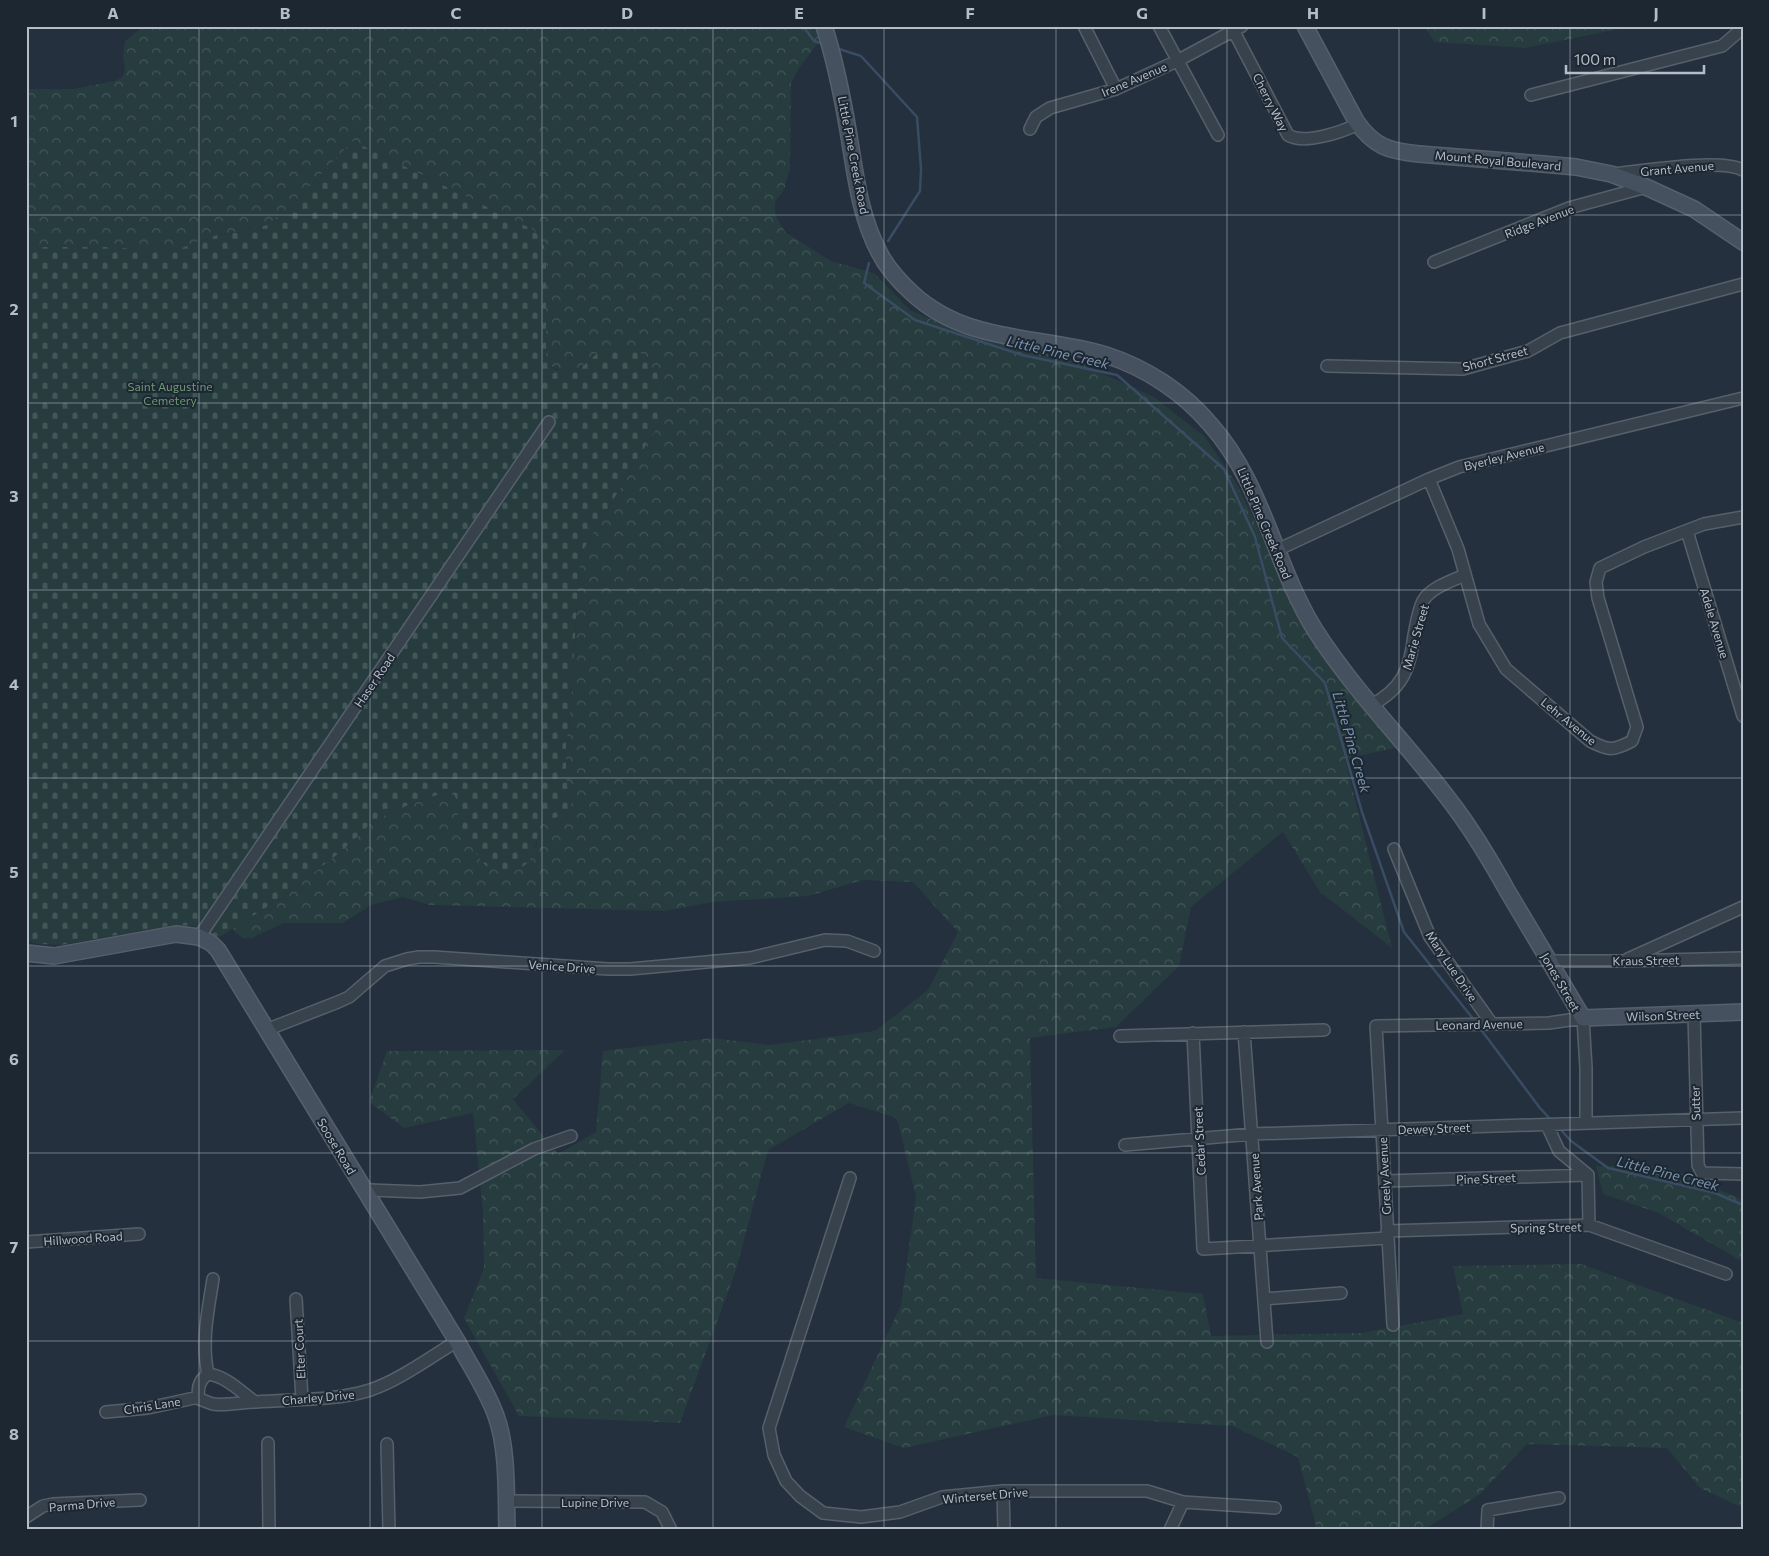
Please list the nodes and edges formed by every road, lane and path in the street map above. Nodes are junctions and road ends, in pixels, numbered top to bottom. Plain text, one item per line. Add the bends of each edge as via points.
1 (1084, 26) edge
2 (1159, 26) edge
3 (1305, 26) edge
4 (1235, 28) edge
5 (1743, 28) edge
6 (825, 29) edge
7 (1177, 60) junction
8 (1116, 90) junction
9 (1531, 94) dead end
10 (1358, 124) junction
11 (1030, 129) dead end
12 (1218, 135) dead end
13 (1743, 170) edge
14 (1611, 174) junction
15 (1646, 187) junction
16 (1743, 242) edge
17 (1434, 262) dead end
18 (1743, 284) edge
19 (1327, 366) dead end
20 (1743, 398) edge
21 (549, 422) dead end
22 (1429, 479) junction
23 (1743, 517) edge
24 (1687, 531) junction
25 (1277, 550) junction
26 (1465, 575) junction
27 (1370, 706) junction
28 (1743, 716) edge
29 (1394, 849) dead end
30 (1487, 856) joint
31 (1743, 907) edge
32 (199, 937) junction
33 (874, 951) dead end
34 (26, 954) edge
35 (1743, 958) edge
36 (1549, 961) junction
37 (1622, 961) junction
38 (1743, 1012) edge
39 (1694, 1014) junction
40 (1583, 1018) junction
41 (1487, 1024) junction
42 (1376, 1026) joint
43 (266, 1030) junction
44 (1324, 1030) dead end
45 (1244, 1032) junction
46 (1193, 1033) junction
47 (1120, 1036) dead end
48 (1743, 1118) edge
49 (1696, 1120) junction
50 (1586, 1122) junction
51 (1547, 1125) junction
52 (1382, 1130) junction
53 (1252, 1134) junction
54 (571, 1136) dead end
55 (1198, 1140) junction
56 (1126, 1145) dead end
57 (1743, 1174) edge
58 (1588, 1176) junction
59 (850, 1178) dead end
60 (1384, 1181) junction
61 (365, 1191) junction
62 (1589, 1226) junction
63 (139, 1234) dead end
64 (1388, 1234) junction
65 (26, 1242) edge
66 (1260, 1246) junction
67 (1204, 1249) joint
68 (1726, 1274) dead end
69 (213, 1279) dead end
70 (1341, 1293) dead end
71 (296, 1299) dead end
72 (1264, 1299) junction
73 (1393, 1325) dead end
74 (456, 1342) junction
75 (1267, 1342) dead end
76 (208, 1374) junction
77 (199, 1397) junction
78 (302, 1399) junction
79 (256, 1402) junction
80 (106, 1412) dead end
81 (268, 1443) dead end
82 (387, 1444) dead end
83 (1002, 1491) junction
84 (1559, 1498) dead end
85 (140, 1500) dead end
86 (506, 1501) junction
87 (1183, 1502) junction
88 (1274, 1508) dead end
89 (26, 1517) edge
90 (269, 1530) edge
91 (389, 1530) edge
92 (507, 1530) edge
93 (671, 1530) edge
94 (1004, 1530) edge
95 (1170, 1530) edge
96 (1487, 1530) edge

1 - 8 street
2 - 7 street
3 - 10 street, Mount Royal Boulevard
4 - 7 street, Irene Avenue
4 - 10 street, Cherry Way via 1288,135 1313,138
5 - 9 street via 1722,46
6 - 25 street, Little Pine Creek Road via 842,94 865,217 880,253 896,276 918,299 956,322 987,333 1104,355 1139,369 1176,392 1210,424 1238,462 1249,480
7 - 8 street, Irene Avenue
7 - 12 street
8 - 11 street, Irene Avenue via 1050,108 1036,117
10 - 14 street, Mount Royal Boulevard via 1383,148 1397,152 1568,166
13 - 14 street, Grant Avenue via 1714,164
14 - 15 street, Mount Royal Boulevard
15 - 16 street, Mount Royal Boulevard via 1699,213
15 - 17 street, Ridge Avenue via 1569,208
18 - 19 street, Short Street via 1560,333 1528,351 1463,369
20 - 22 street, Byerley Avenue via 1459,467
21 - 32 street, Haser Road
22 - 25 street, Byerley Avenue
22 - 26 street, Lehr Avenue via 1458,549
23 - 24 street, Lehr Avenue via 1704,524
24 - 26 street, Lehr Avenue via 1600,568 1596,582 1598,598 1637,727 1632,741 1617,749 1590,741 1506,669 1479,624
24 - 28 street, Adele Avenue
25 - 27 street, Little Pine Creek Road via 1316,630
26 - 27 street, Marie Street via 1440,586 1423,601 1403,679 1386,697
27 - 30 street, Little Pine Creek Road via 1458,812
29 - 41 street, Mary Lue Drive via 1430,936
30 - 36 street, Jones Street
31 - 37 street
32 - 34 street, Soose Road via 176,934 54,956
32 - 43 street, Soose Road via 218,950
33 - 43 street, Venice Drive via 847,941 826,940 750,958 608,970 434,957 407,959 385,966 354,993 338,1002
35 - 37 street, Kraus Street
36 - 37 street, Kraus Street
36 - 40 street, Jones Street
38 - 39 street, Wilson Street
39 - 40 street, Wilson Street
39 - 49 street, Sutter
40 - 41 street, Leonard Avenue
40 - 50 street, Jones Street
41 - 42 street, Leonard Avenue
42 - 52 street, Greely Avenue
43 - 61 street, Soose Road
44 - 45 street
45 - 46 street
45 - 53 street, Park Avenue
46 - 47 street
46 - 55 street, Cedar Street
48 - 49 street, Dewey Street
49 - 50 street, Dewey Street
49 - 57 street, Sutter via 1698,1165 1702,1174
50 - 51 street, Dewey Street
51 - 52 street, Dewey Street
51 - 58 street via 1559,1151
52 - 53 street, Dewey Street
52 - 60 street, Greely Avenue
53 - 55 street, Dewey Street
53 - 66 street, Park Avenue
54 - 61 street via 534,1149 460,1188 420,1192
55 - 56 street, Dewey Street
55 - 67 street, Cedar Street
58 - 60 street, Pine Street
58 - 62 street
59 - 83 street, Winterset Drive via 769,1428 774,1455 786,1481 823,1513 861,1517 900,1512 942,1497
60 - 64 street, Greely Avenue
61 - 74 street, Soose Road
62 - 64 street, Spring Street
62 - 68 street, Spring Street
63 - 65 street, Hillwood Road
64 - 66 street, Spring Street
64 - 73 street, Greely Avenue
66 - 67 street, Spring Street
66 - 72 street, Park Avenue
69 - 76 street via 204,1343
70 - 72 street
71 - 78 street, Elter Court
72 - 75 street, Park Avenue
74 - 78 street, Charley Drive via 371,1390 353,1395
74 - 86 street, Soose Road via 497,1417 503,1447
76 - 77 street via 200,1383
76 - 79 street via 228,1382
77 - 79 street, Charley Drive via 214,1404
77 - 80 street, Chris Lane via 148,1408
78 - 79 street, Charley Drive
81 - 90 street
82 - 91 street
83 - 87 street, Winterset Drive via 1147,1490
83 - 94 street
84 - 96 street via 1488,1510
85 - 89 street, Parma Drive via 53,1504
86 - 92 street, Soose Road
86 - 93 street, Lupine Drive via 645,1502 662,1512
87 - 88 street, Winterset Drive
87 - 95 street

